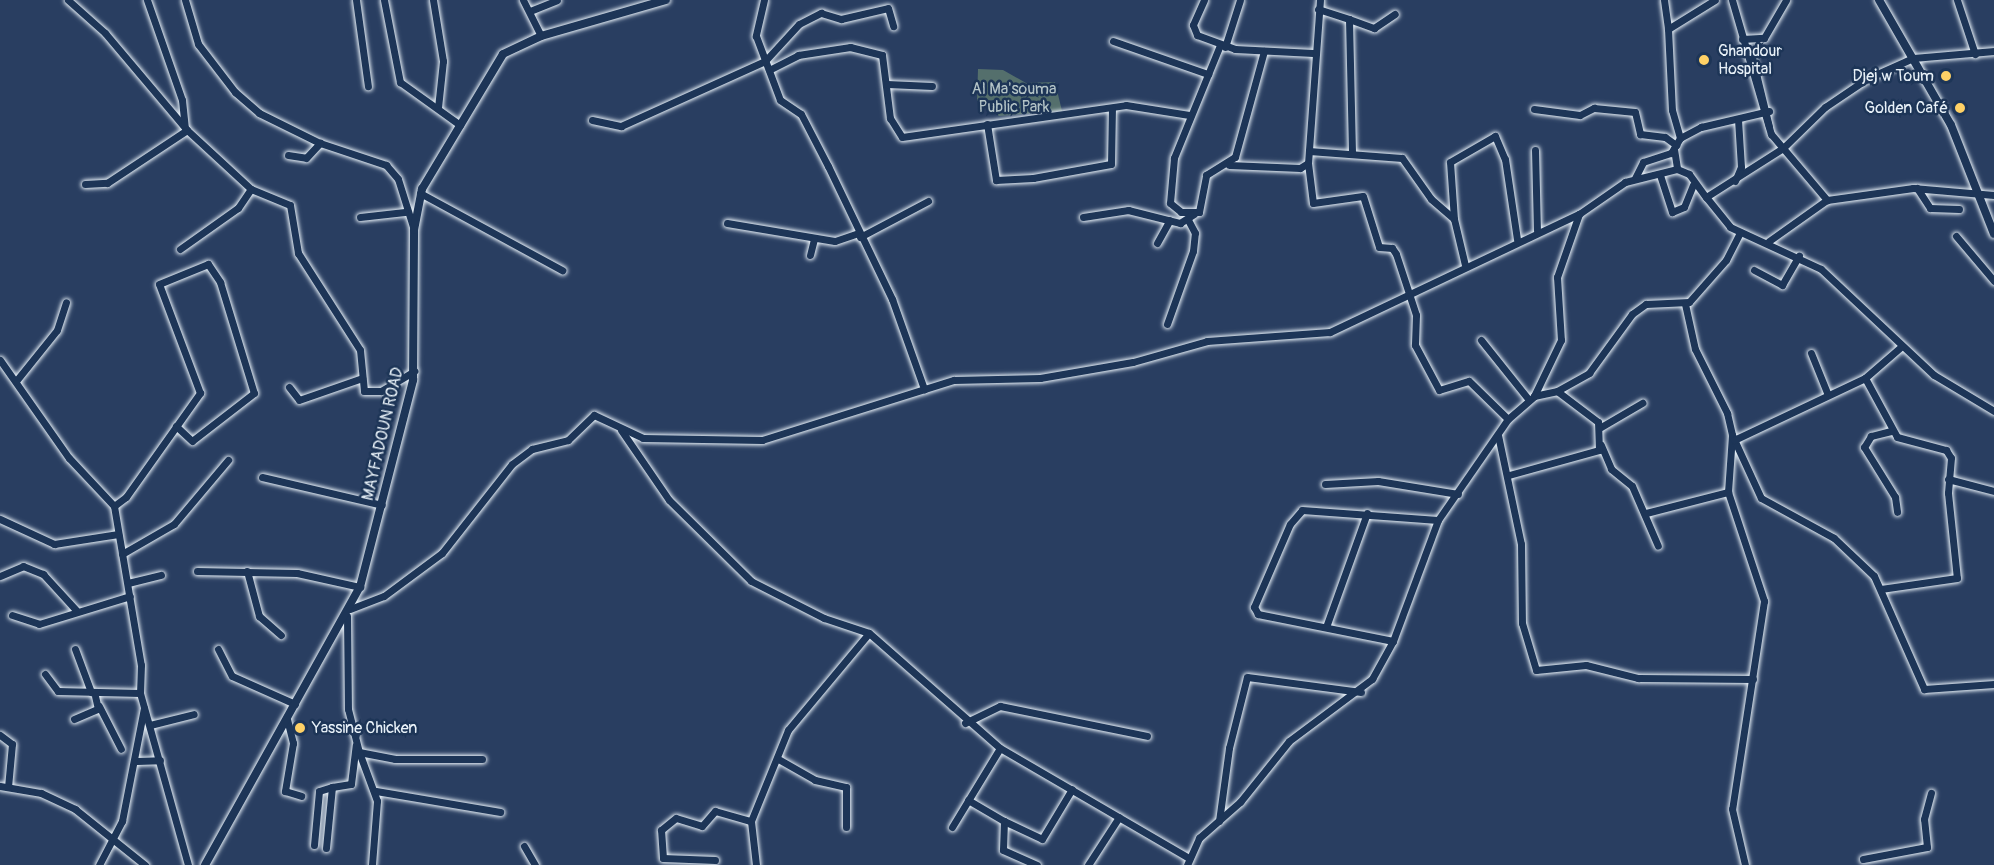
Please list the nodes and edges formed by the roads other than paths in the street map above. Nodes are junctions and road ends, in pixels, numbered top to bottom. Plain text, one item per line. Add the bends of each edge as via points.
1 (68, 0) edge
2 (147, 0) edge
3 (185, 0) edge
4 (356, 0) edge
5 (384, 0) edge
6 (433, 0) edge
7 (523, 0) edge
8 (557, 0) edge
9 (666, 0) edge
10 (764, 0) edge
11 (1204, 0) edge
12 (1240, 0) edge
13 (1320, 0) edge
14 (1664, 0) edge
15 (1715, 0) edge
16 (1734, 0) edge
17 (1786, 0) edge
18 (1879, 0) edge
19 (1957, 0) edge
20 (642, 4) edge
21 (1318, 9) junction
22 (530, 10) junction
23 (1395, 14) dead end
24 (1348, 20) junction
25 (893, 26) dead end
26 (1668, 29) junction
27 (541, 36) junction
28 (1113, 41) dead end
29 (1746, 43) junction
30 (1223, 46) junction
31 (1264, 51) junction
32 (1994, 51) edge
33 (1313, 53) junction
34 (1976, 54) junction
35 (1914, 58) junction
36 (765, 61) junction
37 (769, 70) junction
38 (1208, 74) junction
39 (887, 84) junction
40 (368, 86) dead end
41 (932, 86) dead end
42 (438, 108) junction
43 (1112, 108) junction
44 (1534, 109) dead end
45 (1764, 110) junction
46 (1189, 115) junction
47 (1738, 119) junction
48 (592, 120) dead end
49 (987, 124) junction
50 (460, 125) junction
51 (186, 128) junction
52 (320, 143) junction
53 (1677, 144) junction
54 (1783, 148) junction
55 (1535, 150) dead end
56 (1309, 151) junction
57 (1352, 152) junction
58 (288, 155) dead end
59 (1308, 163) junction
60 (1228, 165) junction
61 (1677, 169) junction
62 (1660, 175) junction
63 (1635, 178) junction
64 (1735, 181) junction
65 (85, 184) dead end
66 (1693, 185) junction
67 (1917, 188) junction
68 (251, 189) junction
69 (420, 193) junction
70 (1977, 195) junction
71 (1994, 195) edge
72 (1706, 197) junction
73 (1827, 200) junction
74 (928, 201) dead end
75 (1959, 209) dead end
76 (405, 212) junction
77 (1194, 214) junction
78 (1579, 214) junction
79 (360, 217) dead end
80 (1083, 217) dead end
81 (1454, 219) junction
82 (1170, 220) junction
83 (1188, 220) junction
84 (727, 223) dead end
85 (414, 230) junction
86 (1537, 230) junction
87 (1740, 232) junction
88 (1994, 234) edge
89 (859, 235) junction
90 (1956, 236) dead end
91 (814, 239) junction
92 (1516, 240) junction
93 (1769, 241) junction
94 (1157, 243) dead end
95 (180, 249) dead end
96 (810, 255) dead end
97 (1799, 255) junction
98 (1465, 265) junction
99 (562, 270) dead end
100 (1754, 270) dead end
101 (1994, 281) edge
102 (1410, 296) junction
103 (66, 303) dead end
104 (1685, 304) junction
105 (1167, 324) dead end
106 (1481, 340) dead end
107 (1902, 346) junction
108 (1811, 353) dead end
109 (0, 360) edge
110 (414, 371) junction
111 (362, 378) junction
112 (1865, 378) junction
113 (15, 381) junction
114 (289, 387) dead end
115 (924, 389) junction
116 (1557, 391) junction
117 (1828, 394) junction
118 (1532, 398) junction
119 (1642, 403) dead end
120 (1994, 411) edge
121 (1508, 419) junction
122 (177, 426) junction
123 (1601, 427) junction
124 (621, 430) junction
125 (1891, 431) junction
126 (1498, 435) junction
127 (1733, 438) junction
128 (1601, 445) junction
129 (228, 460) dead end
130 (1509, 475) junction
131 (262, 477) dead end
132 (1948, 479) junction
133 (1325, 484) dead end
134 (1994, 491) edge
135 (1728, 492) junction
136 (1458, 494) junction
137 (382, 505) junction
138 (114, 506) junction
139 (1897, 512) dead end
140 (1367, 513) junction
141 (1646, 513) junction
142 (0, 519) edge
143 (1438, 520) junction
144 (118, 534) junction
145 (1658, 546) dead end
146 (123, 554) junction
147 (197, 571) dead end
148 (247, 571) junction
149 (161, 575) dead end
150 (0, 576) edge
151 (128, 583) junction
152 (360, 587) junction
153 (1881, 589) junction
154 (130, 596) junction
155 (76, 610) junction
156 (348, 613) junction
157 (12, 615) dead end
158 (1326, 627) junction
159 (869, 633) junction
160 (281, 635) dead end
161 (1393, 641) junction
162 (75, 649) dead end
163 (218, 649) dead end
164 (45, 674) dead end
165 (1753, 679) junction
166 (1994, 684) edge
167 (1361, 692) junction
168 (140, 693) junction
169 (93, 694) junction
170 (295, 704) junction
171 (144, 705) junction
172 (99, 706) junction
173 (194, 714) dead end
174 (74, 719) dead end
175 (287, 719) junction
176 (965, 723) junction
177 (150, 725) junction
178 (0, 735) edge
179 (1147, 736) dead end
180 (356, 742) junction
181 (1000, 748) junction
182 (121, 749) dead end
183 (359, 752) junction
184 (482, 759) dead end
185 (160, 760) junction
186 (780, 760) junction
187 (137, 761) junction
188 (4, 787) edge
189 (332, 787) junction
190 (1072, 789) junction
191 (376, 791) junction
192 (1931, 794) dead end
193 (301, 796) dead end
194 (968, 800) junction
195 (500, 812) dead end
196 (1119, 817) junction
197 (751, 821) junction
198 (1004, 821) junction
199 (1219, 821) junction
200 (952, 826) dead end
201 (846, 827) dead end
202 (112, 837) junction
203 (314, 846) dead end
204 (524, 846) dead end
205 (326, 848) dead end
206 (1863, 859) dead end
207 (716, 860) dead end
208 (1188, 861) edge
209 (1032, 864) edge
210 (99, 865) edge
211 (145, 865) edge
212 (188, 865) edge
213 (204, 865) edge
214 (372, 865) edge
215 (535, 865) edge
216 (756, 865) edge
217 (1088, 865) edge
218 (1745, 865) edge

1 - 51 street via 105,33
2 - 51 street via 184,106
3 - 52 street via 198,44 235,92 259,113
4 - 40 street
5 - 42 street via 400,82
6 - 42 street via 443,62
7 - 22 street
8 - 22 street
9 - 20 main road, MAYFADOUN ROAD
10 - 36 street via 756,36
11 - 30 street via 1194,32
12 - 30 street
13 - 21 street
14 - 26 street
15 - 26 street
16 - 29 street
17 - 29 street via 1767,35
18 - 35 main road
19 - 34 street
20 - 27 main road, MAYFADOUN ROAD
21 - 24 street
21 - 33 street
22 - 27 street
23 - 24 street via 1374,27
24 - 57 street
25 - 36 street via 888,8 841,19 821,13 799,24
26 - 53 street
27 - 50 main road, MAYFADOUN ROAD via 497,59
28 - 38 street
29 - 45 street
30 - 31 street
30 - 38 street
31 - 33 street
31 - 60 street via 1245,127
32 - 34 street
33 - 56 street
34 - 35 street
35 - 54 street via 1849,89
35 - 70 main road via 1959,143
36 - 37 street
36 - 48 street via 621,126
37 - 39 street via 798,56 850,47 882,55
37 - 89 street via 780,100 801,114
38 - 46 street
39 - 41 street
39 - 49 street via 898,136
42 - 50 street
43 - 46 street via 1148,105
43 - 49 street
43 - 49 street via 1113,162 1057,175 996,180
44 - 53 street via 1580,115 1594,108 1635,112 1640,134 1665,137
45 - 47 street
45 - 54 street via 1769,127
46 - 77 street via 1174,158 1170,199 1173,209
47 - 53 street via 1705,125
47 - 64 street via 1741,167
50 - 69 main road, MAYFADOUN ROAD
51 - 65 street via 107,183
51 - 68 street
52 - 58 street via 306,158
52 - 76 street via 386,165 398,179
53 - 61 street
53 - 63 street via 1643,162
54 - 64 street
54 - 73 street
55 - 86 street
56 - 57 street
56 - 59 street
57 - 81 street via 1402,158 1431,199
59 - 60 street via 1300,168
59 - 102 street via 1313,203 1363,196 1376,243 1395,251
60 - 77 street via 1206,175 1202,207
61 - 62 street
61 - 66 street via 1690,175
62 - 63 street
62 - 66 street via 1672,212 1684,207
63 - 78 street
64 - 72 street
66 - 72 street
67 - 70 street
67 - 73 street
67 - 75 street via 1930,208
68 - 95 street via 238,208
68 - 111 street via 290,205 298,253 341,312 360,350
69 - 85 main road, MAYFADOUN ROAD
69 - 99 street
70 - 71 street
70 - 88 main road
72 - 87 street via 1724,223
73 - 93 street
74 - 89 street
76 - 79 street
76 - 85 street
77 - 83 street
78 - 86 street
78 - 118 street via 1557,277 1561,340
80 - 82 street via 1128,210
81 - 92 street via 1450,162 1495,136 1505,159
81 - 98 street
82 - 83 street
82 - 94 street
83 - 105 street via 1196,233 1193,251
84 - 91 street
85 - 110 main road, MAYFADOUN ROAD
86 - 92 street
87 - 93 street
87 - 104 street via 1726,260
89 - 91 street via 848,240
89 - 115 street via 892,299
90 - 101 street
91 - 96 street
92 - 98 street
93 - 97 street
97 - 100 street via 1782,285
97 - 107 street via 1821,269
98 - 102 street
102 - 115 street via 1330,332 1207,341 1093,370 1012,380 954,380
102 - 121 street via 1416,315 1415,345 1437,388 1444,391 1469,381
103 - 113 street via 57,330
104 - 116 street via 1654,301 1636,311 1594,368
104 - 127 street via 1692,342 1718,387
106 - 118 street
107 - 112 street
107 - 120 street via 1947,385
108 - 117 street
109 - 113 street
110 - 111 street via 371,394 364,391
110 - 137 main road, MAYFADOUN ROAD
111 - 114 street via 299,400
112 - 117 street
112 - 125 street
113 - 138 street via 69,458
115 - 124 street via 762,440 652,439
116 - 118 street
116 - 123 street
117 - 127 street
118 - 121 street
119 - 123 street
121 - 126 street
122 - 122 street via 200,388 181,355 159,284 208,264 220,282 254,393 192,441
122 - 138 street
123 - 128 street
124 - 156 street via 594,415 568,440 532,449 502,474 442,553 384,596
124 - 159 street via 669,500 751,581 824,618
125 - 132 street via 1949,452
125 - 139 street via 1871,436 1864,447 1895,497
126 - 130 street
126 - 136 street
127 - 135 street
127 - 153 street via 1761,498 1852,552
128 - 130 street via 1585,457
128 - 141 street via 1611,470 1627,478
129 - 146 street via 174,524
130 - 165 street via 1521,544 1522,623 1536,670 1586,665 1638,678
131 - 137 street
132 - 134 street
132 - 153 street via 1957,578
133 - 136 street via 1378,481
135 - 141 street
135 - 165 street via 1764,601
136 - 143 street
137 - 152 main road, MAYFADOUN ROAD
138 - 144 street
140 - 143 street
140 - 158 street
140 - 158 street via 1299,512 1254,607 1258,614
141 - 145 street
142 - 144 street via 54,544
143 - 161 street
144 - 146 street
146 - 151 street
147 - 148 street
148 - 152 street via 307,574
148 - 160 street via 259,616
149 - 151 street
150 - 155 street via 23,566 43,574
151 - 154 street
152 - 156 main road, MAYFADOUN ROAD
153 - 166 street via 1924,689
154 - 155 street
154 - 168 street
155 - 157 street via 39,624
156 - 170 main road, MAYFADOUN ROAD
156 - 180 street via 348,709
158 - 161 street
159 - 176 street
159 - 186 street via 796,718
161 - 167 street
162 - 169 street
163 - 170 street via 232,676
164 - 169 street via 57,691
165 - 218 street via 1732,809
167 - 199 street via 1289,741
167 - 199 street via 1247,677
168 - 169 street
168 - 171 street
169 - 172 street
170 - 175 main road, MAYFADOUN ROAD
171 - 177 street
171 - 187 street
172 - 174 street
172 - 182 street
173 - 177 street
175 - 193 street via 293,743 285,791
175 - 213 main road, MAYFADOUN ROAD
176 - 179 street via 1000,706
176 - 181 street
177 - 185 street
178 - 188 street via 12,744
180 - 183 street
180 - 189 street via 351,784
181 - 190 street
181 - 194 street
183 - 184 street via 395,759
183 - 191 street
185 - 187 street
185 - 212 street
186 - 197 street
186 - 201 street via 815,780 846,787
187 - 202 street via 122,821
188 - 202 street via 59,800
189 - 203 street via 319,791
189 - 205 street
190 - 196 street
190 - 198 street via 1042,839
191 - 195 street
191 - 214 street via 377,849
192 - 206 street via 1924,819 1927,847
194 - 198 street
194 - 200 street
196 - 208 street
196 - 217 street
197 - 207 street via 715,811 702,826 676,818 661,830 663,858
197 - 216 street
198 - 209 street via 1002,849
199 - 208 street via 1199,838
202 - 210 street
202 - 211 street
204 - 215 street

